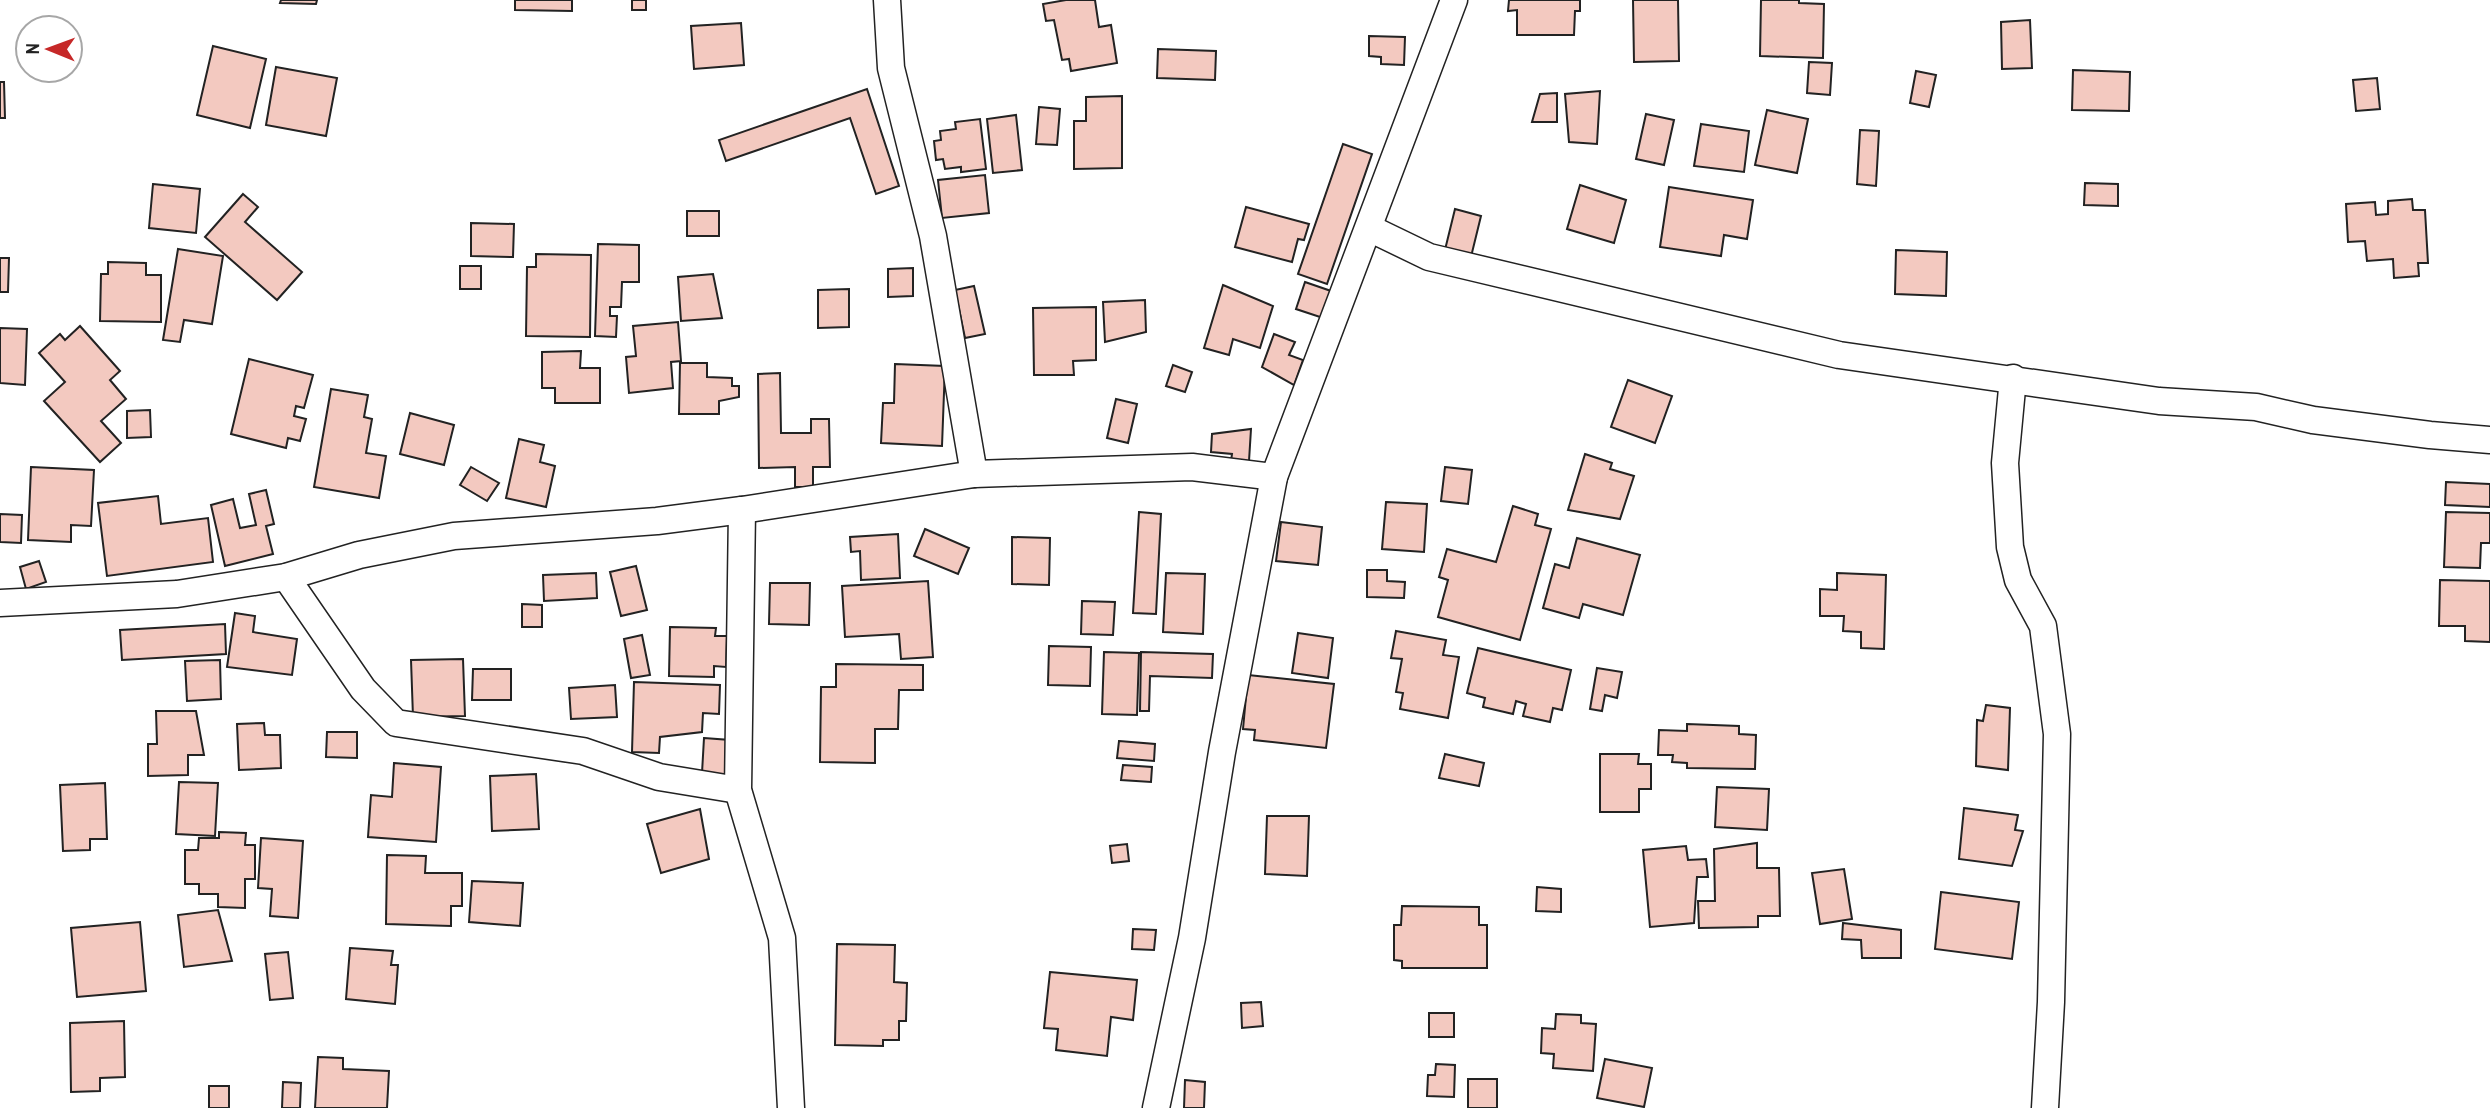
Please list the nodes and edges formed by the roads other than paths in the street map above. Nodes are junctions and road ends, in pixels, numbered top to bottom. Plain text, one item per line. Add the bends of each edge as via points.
1 (887, 0) edge
2 (1454, 0) edge
3 (1370, 228) junction
4 (2013, 379) junction
5 (2490, 440) edge
6 (974, 474) junction
7 (1274, 477) junction
8 (741, 510) junction
9 (286, 577) junction
10 (0, 603) edge
11 (738, 790) junction
12 (791, 1108) edge
13 (1156, 1108) edge
14 (2045, 1108) edge

1 - 6 street via 891,68 933,236
2 - 3 street
3 - 4 street via 1429,257 1839,355
3 - 7 street
4 - 5 street
4 - 14 street via 2005,463 2010,547 2018,580 2043,626 2057,734
6 - 7 street via 1192,467
6 - 8 street
7 - 13 street via 1192,938
8 - 9 street via 454,536 359,555
8 - 11 street
9 - 10 street via 177,594
9 - 11 street via 363,689 396,723 583,751 659,777
11 - 12 street via 782,938

